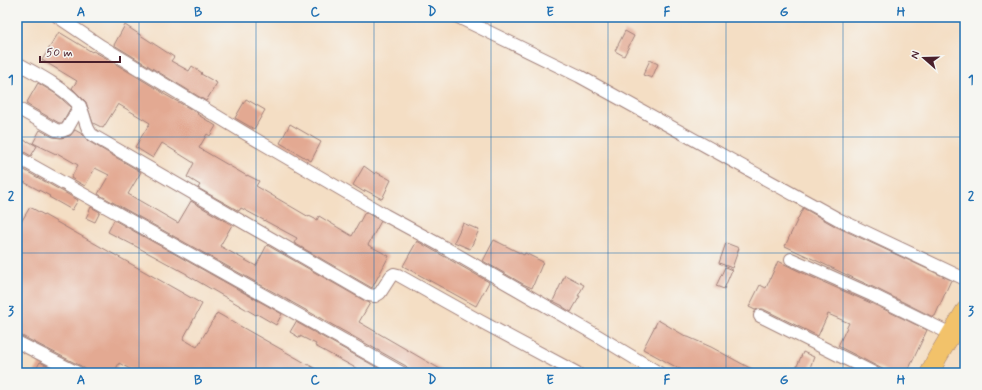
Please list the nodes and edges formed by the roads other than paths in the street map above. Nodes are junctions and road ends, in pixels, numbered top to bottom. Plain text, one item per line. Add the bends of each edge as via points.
1 (58, 17) edge
2 (458, 17) edge
3 (17, 62) edge
4 (80, 106) junction
5 (17, 108) edge
6 (17, 157) edge
7 (792, 259) dead end
8 (965, 280) edge
9 (964, 315) edge
10 (760, 316) dead end
11 (951, 334) junction
12 (17, 342) edge
13 (73, 372) edge
14 (402, 373) edge
15 (578, 373) edge
16 (659, 373) edge
17 (874, 373) edge
18 (930, 373) edge

1 - 16 street via 237,129
2 - 8 street via 579,76 838,219
3 - 4 street via 66,92
4 - 5 street via 67,129 62,131
4 - 15 street via 92,135 369,295 375,296 380,293 391,276 398,275
6 - 14 street
7 - 11 street
9 - 11 main road
10 - 17 street
11 - 18 main road
12 - 13 street

